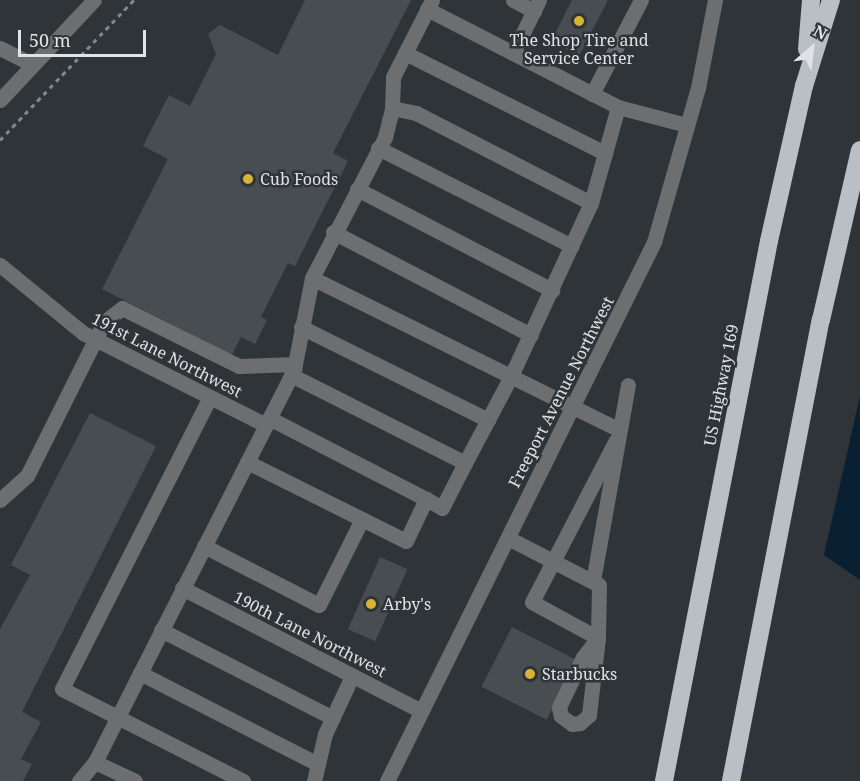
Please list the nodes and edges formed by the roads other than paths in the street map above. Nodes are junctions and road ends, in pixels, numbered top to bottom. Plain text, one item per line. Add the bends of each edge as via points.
1 (94, 0) edge
2 (513, 0) edge
3 (641, 0) edge
4 (715, 0) edge
5 (811, 0) edge
6 (831, 0) edge
7 (429, 4) edge
8 (536, 5) edge
9 (0, 48) edge
10 (405, 53) junction
11 (513, 53) junction
12 (33, 65) junction
13 (804, 86) junction
14 (592, 94) junction
15 (0, 100) edge
16 (618, 107) junction
17 (392, 108) junction
18 (687, 125) junction
19 (378, 148) junction
20 (860, 150) edge
21 (605, 153) junction
22 (357, 189) junction
23 (591, 203) junction
24 (333, 232) junction
25 (572, 246) junction
26 (0, 265) edge
27 (312, 278) junction
28 (552, 290) junction
29 (301, 327) junction
30 (531, 335) junction
31 (95, 340) junction
32 (293, 370) junction
33 (511, 376) junction
34 (628, 385) dead end
35 (210, 397) junction
36 (574, 407) junction
37 (488, 420) junction
38 (268, 421) junction
39 (617, 435) junction
40 (247, 462) junction
41 (465, 463) junction
42 (426, 499) junction
43 (0, 500) edge
44 (362, 519) junction
45 (508, 538) junction
46 (204, 546) junction
47 (552, 561) junction
48 (593, 581) junction
49 (182, 588) junction
50 (161, 630) junction
51 (598, 638) junction
52 (140, 673) junction
53 (352, 676) junction
54 (421, 711) junction
55 (117, 718) junction
56 (333, 718) junction
57 (95, 762) junction
58 (318, 764) junction
59 (79, 781) edge
60 (135, 781) edge
61 (243, 781) edge
62 (314, 781) edge
63 (387, 781) edge
64 (664, 781) edge
65 (730, 781) edge

1 - 12 street
2 - 8 street
3 - 14 street
4 - 18 street, Freeport Avenue Northwest
5 - 13 highway
6 - 13 highway, US Highway 169
7 - 10 street
7 - 11 street
8 - 11 street
9 - 12 street
10 - 17 street via 393,77
10 - 21 street
11 - 14 street
12 - 15 street
13 - 64 highway, US Highway 169 via 766,253
14 - 16 street
16 - 18 street
16 - 21 street
17 - 19 street
17 - 23 street via 416,113
18 - 36 street, Freeport Avenue Northwest via 654,242
19 - 22 street
19 - 25 street
20 - 65 highway via 819,332
21 - 23 street
22 - 24 street
22 - 28 street
23 - 25 street
24 - 27 street
24 - 30 street
25 - 28 street
26 - 31 street, 191st Lane Northwest
27 - 29 street
27 - 33 street
28 - 30 street
29 - 32 street
29 - 37 street
30 - 33 street
31 - 32 street via 104,322 122,308 239,366
31 - 35 street, 191st Lane Northwest
31 - 43 street via 27,476
32 - 38 street
32 - 41 street
33 - 36 street
33 - 37 street
34 - 39 street
35 - 38 street, 191st Lane Northwest
35 - 55 street via 62,689
36 - 39 street
36 - 45 street, Freeport Avenue Northwest
37 - 41 street
38 - 40 street
38 - 42 street, 191st Lane Northwest
39 - 47 street
39 - 48 street
40 - 44 street
40 - 46 street
41 - 42 street via 442,508
42 - 44 street via 406,541
44 - 46 street via 320,605
45 - 47 street
45 - 54 street, Freeport Avenue Northwest
46 - 49 street
47 - 48 street
47 - 51 street via 532,602
48 - 51 street via 599,585
49 - 50 street
49 - 53 street, 190th Lane Northwest
50 - 52 street
50 - 56 street
51 - 51 street via 589,715 580,723 572,723 561,716 559,707 583,657
52 - 55 street
52 - 58 street
53 - 54 street, 190th Lane Northwest
53 - 56 street
54 - 63 street, Freeport Avenue Northwest
55 - 57 street
55 - 61 street
56 - 58 street
57 - 59 street
57 - 60 street
58 - 62 street

